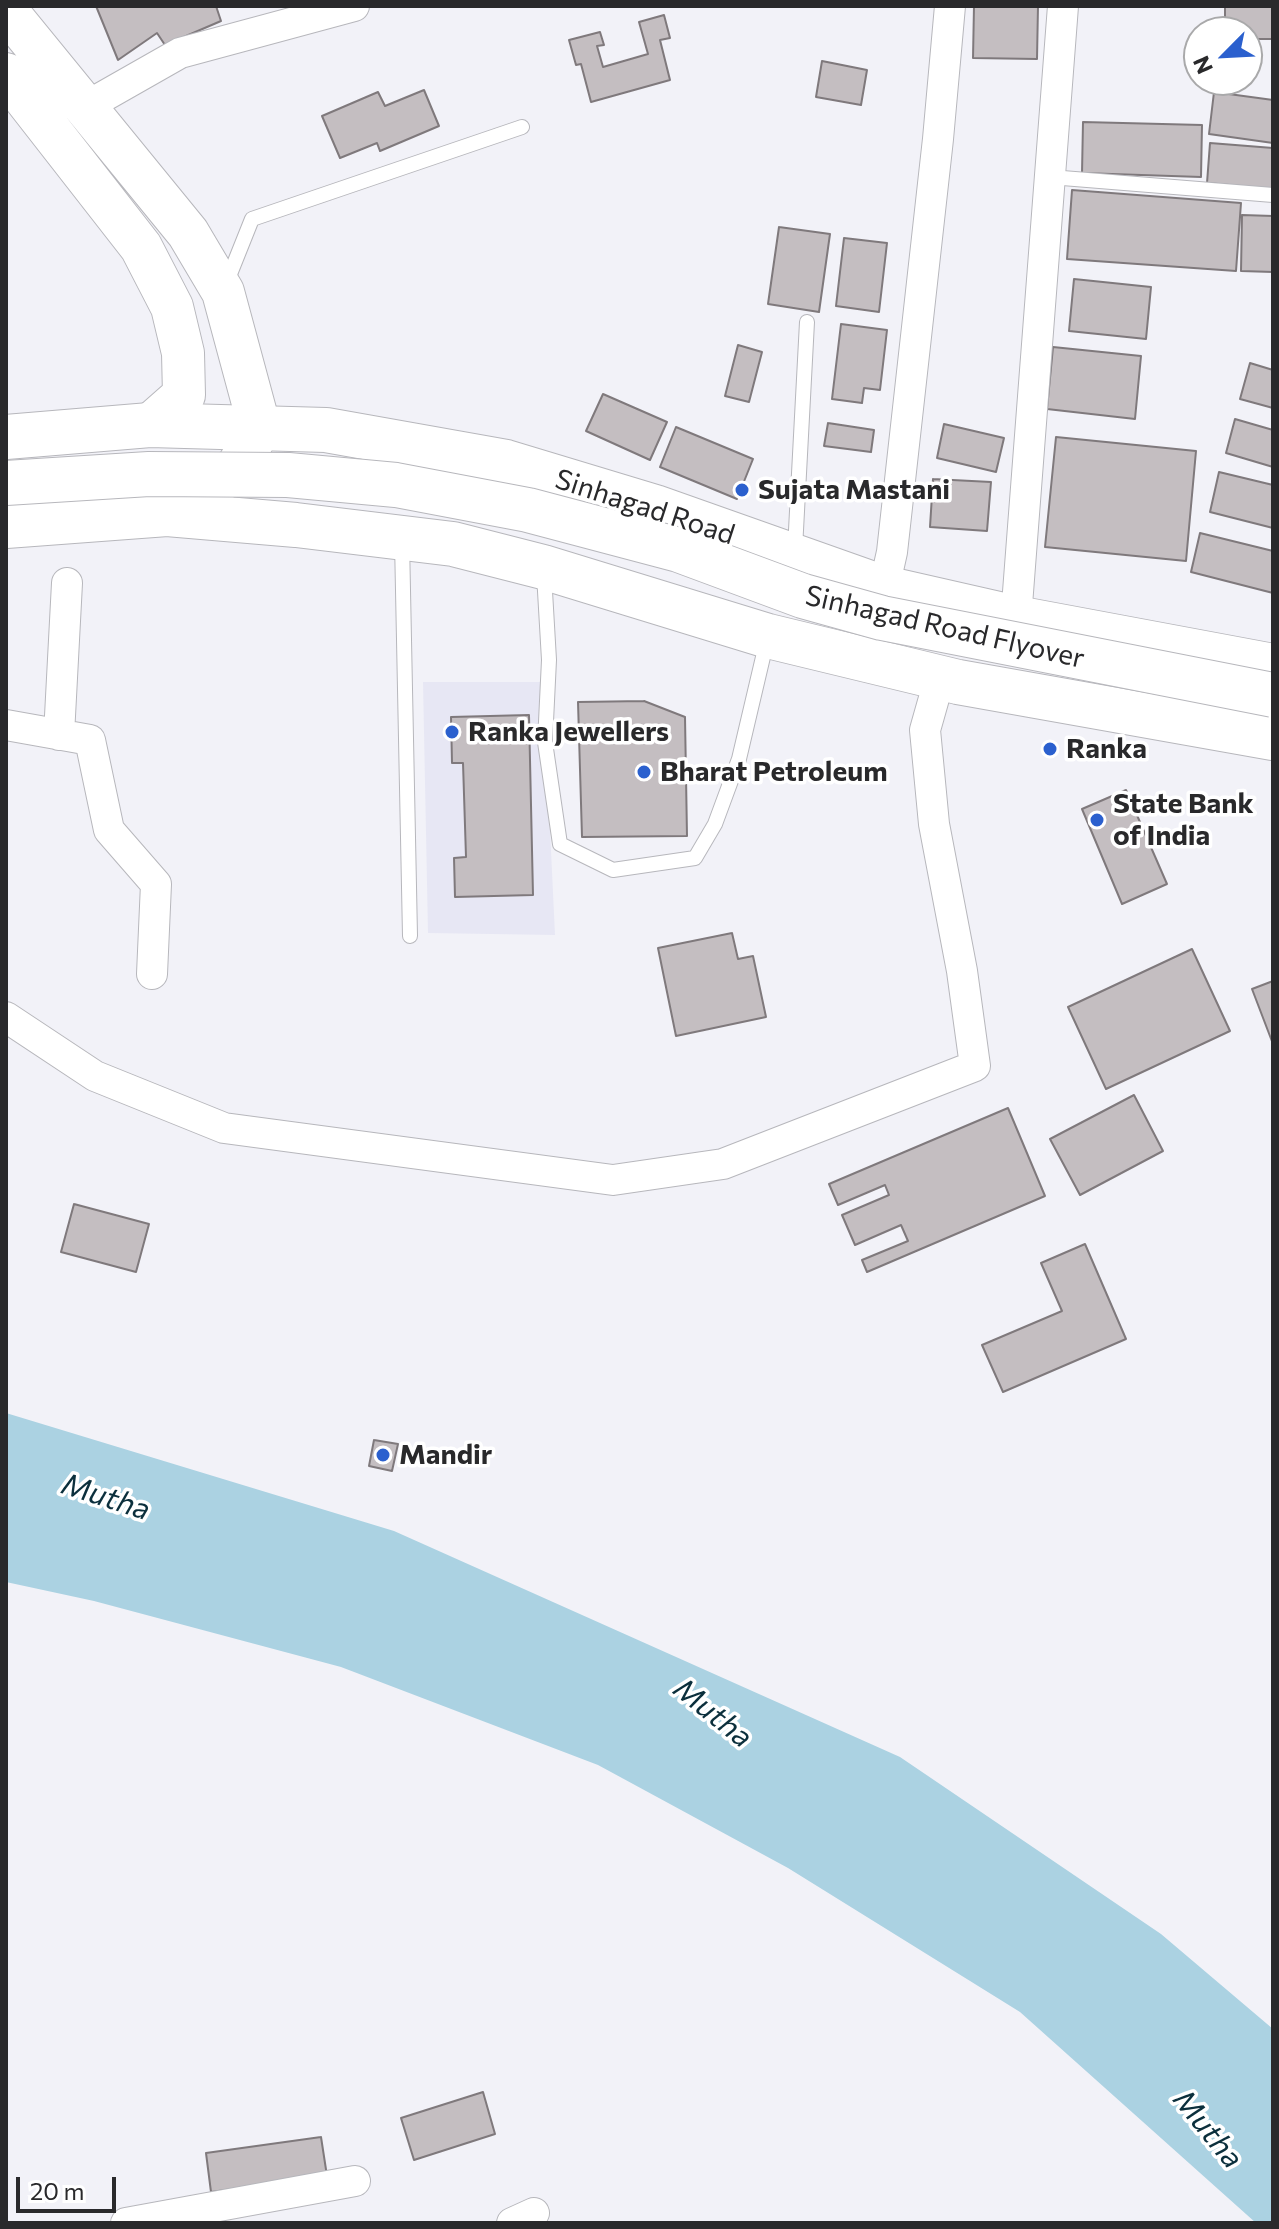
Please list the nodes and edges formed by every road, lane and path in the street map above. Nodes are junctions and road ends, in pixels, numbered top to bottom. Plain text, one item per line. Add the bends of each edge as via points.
1 (354, 6) edge
2 (950, 6) edge
3 (1063, 6) edge
4 (6, 10) edge
5 (6, 74) edge
6 (85, 107) junction
7 (522, 127) dead end
8 (1050, 177) junction
9 (1273, 195) edge
10 (223, 292) junction
11 (807, 322) dead end
12 (150, 425) junction
13 (260, 429) junction
14 (6, 437) edge
15 (6, 483) edge
16 (167, 514) junction
17 (6, 526) edge
18 (402, 536) junction
19 (453, 544) junction
20 (795, 558) junction
21 (543, 567) junction
22 (67, 583) dead end
23 (884, 588) junction
24 (1016, 618) junction
25 (768, 636) junction
26 (1273, 666) edge
27 (940, 677) junction
28 (1273, 695) edge
29 (1273, 720) edge
30 (6, 725) edge
31 (59, 735) junction
32 (1273, 738) edge
33 (410, 936) dead end
34 (152, 974) dead end
35 (6, 1017) edge
36 (355, 2181) dead end
37 (126, 2223) edge

1 - 6 street via 180,53
2 - 23 street
3 - 8 street
4 - 6 street
5 - 12 street via 141,247 172,307 183,353 184,395
6 - 10 street via 188,233
7 - 10 lane via 252,219
8 - 9 lane
8 - 24 street
10 - 13 street
11 - 20 lane
12 - 13 main road, Sinhagad Road
12 - 14 main road, Sinhagad Road
13 - 16 street via 235,470
13 - 20 main road, Sinhagad Road via 326,430 506,462 655,507
15 - 28 main road, Sinhagad Road Flyover, bridge via 180,474 288,475 396,485 528,510 679,550 803,596 882,618
16 - 17 main road
16 - 18 main road
18 - 19 main road
18 - 33 lane
19 - 21 main road
19 - 29 main road, Sinhagad Road Flyover via 534,542 596,553 947,657
20 - 23 main road, Sinhagad Road
21 - 25 main road
21 - 25 lane via 549,660 545,742 560,844 613,870 695,858 715,824 739,759
22 - 31 street
23 - 24 main road, Sinhagad Road
24 - 26 main road, Sinhagad Road
25 - 27 main road
27 - 32 main road
27 - 35 street via 925,730 934,824 975,1066 723,1164 613,1180 224,1128 95,1076
30 - 31 street
31 - 34 street via 90,740 109,830 156,884
36 - 37 street

